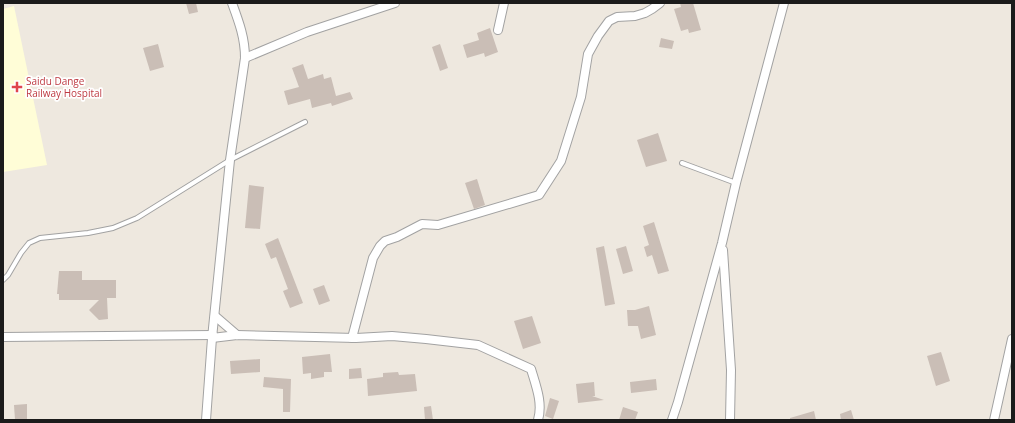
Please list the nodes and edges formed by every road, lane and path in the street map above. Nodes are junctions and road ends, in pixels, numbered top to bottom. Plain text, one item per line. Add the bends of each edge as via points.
1 (232, 3) edge
2 (395, 3) edge
3 (504, 3) edge
4 (660, 3) edge
5 (784, 3) edge
6 (498, 30) dead end
7 (245, 58) junction
8 (305, 122) dead end
9 (230, 160) junction
10 (682, 163) dead end
11 (736, 183) junction
12 (722, 243) junction
13 (3, 280) edge
14 (215, 316) junction
15 (237, 335) junction
16 (212, 336) junction
17 (3, 337) edge
18 (352, 338) junction
19 (1012, 339) edge
20 (540, 418) edge
21 (206, 420) edge
22 (672, 420) edge
23 (730, 420) edge
24 (994, 420) edge

1 - 7 street via 242,30
2 - 7 street via 307,32
3 - 6 street
4 - 18 street via 644,13 617,17 609,21 598,36 588,54 581,97 561,161 539,195 438,225 422,224 385,241 380,246 373,258
5 - 11 street
7 - 9 street
8 - 9 lane
9 - 13 lane via 137,218 113,228 40,238 29,243
9 - 14 street
10 - 11 lane
11 - 12 street
12 - 22 street
12 - 23 street via 731,370
14 - 15 street
14 - 16 street
15 - 16 street
15 - 18 street
16 - 17 street
16 - 21 street
18 - 20 street via 392,336 478,345 531,369 540,400
19 - 24 street

